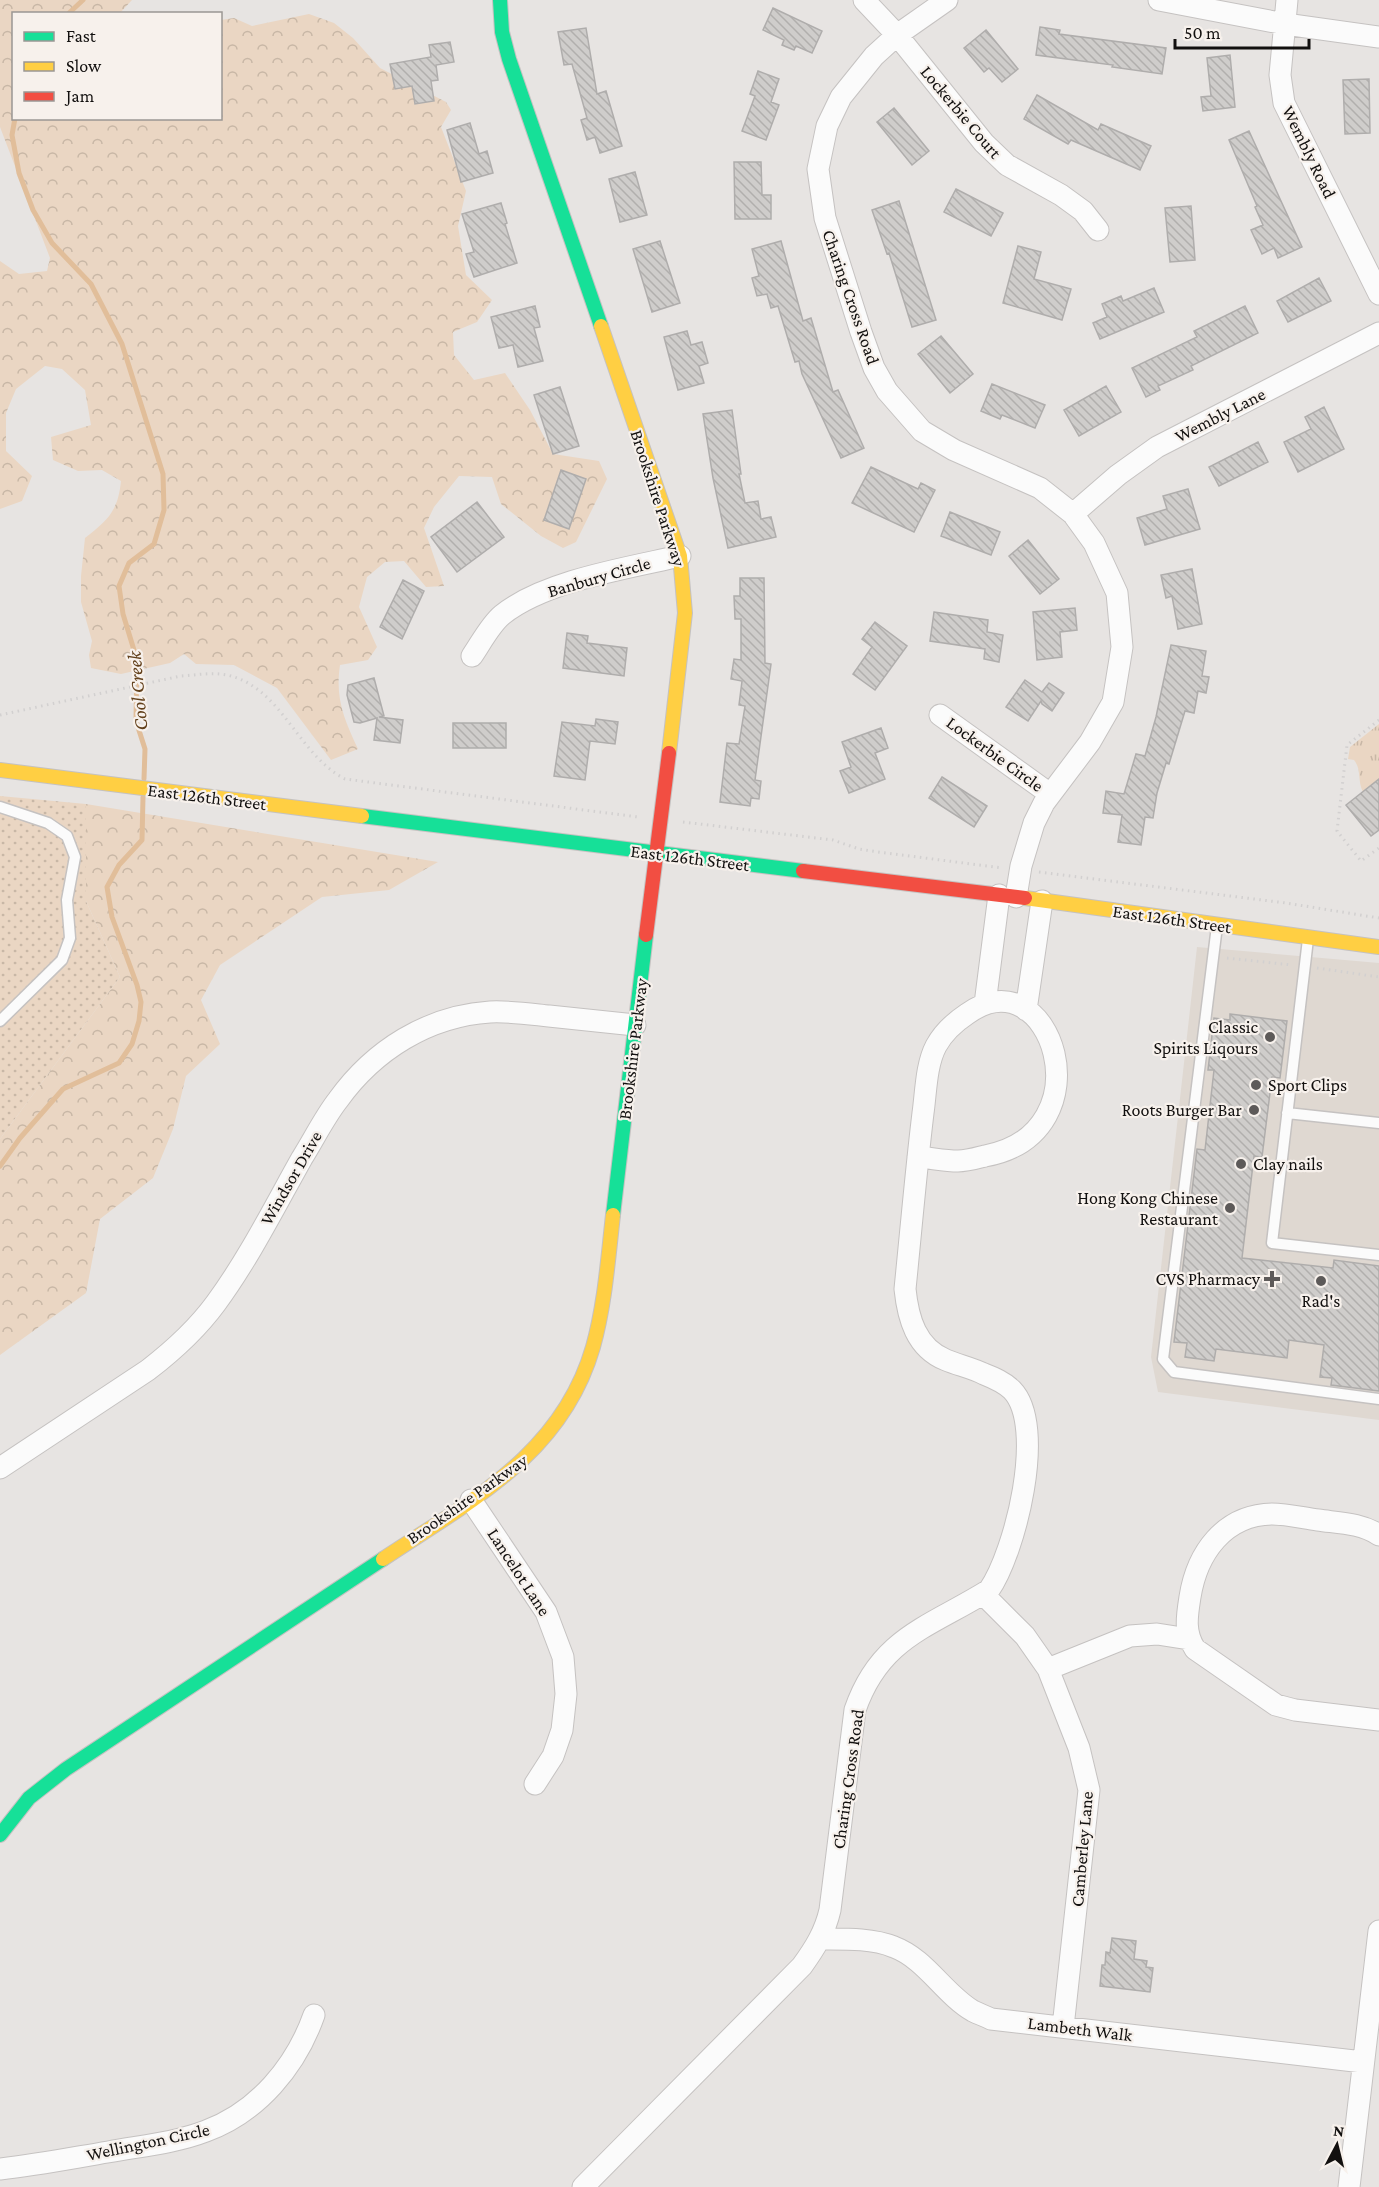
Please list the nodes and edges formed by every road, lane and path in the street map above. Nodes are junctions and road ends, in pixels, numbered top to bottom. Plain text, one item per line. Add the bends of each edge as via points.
1 (500, 0) edge
2 (864, 0) edge
3 (947, 0) edge
4 (1158, 0) edge
5 (1287, 0) edge
6 (1285, 24) junction
7 (897, 35) junction
8 (1379, 37) edge
9 (1098, 230) dead end
10 (1379, 294) edge
11 (1379, 333) edge
12 (1073, 514) junction
13 (680, 556) junction
14 (472, 656) dead end
15 (0, 715) edge
16 (940, 715) dead end
17 (1379, 720) edge
18 (0, 770) edge
19 (1050, 794) junction
20 (0, 807) edge
21 (660, 820) junction
22 (1379, 848) edge
23 (656, 854) junction
24 (1020, 870) junction
25 (1007, 896) junction
26 (1042, 901) junction
27 (1379, 918) edge
28 (1217, 926) junction
29 (1308, 939) junction
30 (1379, 947) edge
31 (985, 1004) junction
32 (1026, 1010) junction
33 (0, 1021) edge
34 (635, 1025) junction
35 (1287, 1113) junction
36 (1379, 1124) edge
37 (918, 1157) junction
38 (1379, 1255) edge
39 (1379, 1399) edge
40 (0, 1468) edge
41 (471, 1500) junction
42 (1379, 1535) edge
43 (983, 1594) junction
44 (1189, 1639) junction
45 (1048, 1669) junction
46 (1379, 1720) edge
47 (535, 1784) dead end
48 (0, 1835) edge
49 (1379, 1931) edge
50 (820, 1939) junction
51 (314, 2015) dead end
52 (1064, 2027) junction
53 (1364, 2062) junction
54 (0, 2169) edge
55 (583, 2187) edge
56 (1349, 2187) edge

1 - 13 street, Brookshire Parkway via 509,58
2 - 7 street, Lockerbie Court
3 - 7 street, Charing Cross Road
4 - 6 street
5 - 6 street, Wembly Road
6 - 8 street
6 - 10 street, Wembly Road via 1280,75 1284,103
7 - 9 street, Lockerbie Court via 1007,165 1061,195 1083,211
7 - 12 street, Charing Cross Road via 841,97 827,126 818,169 825,218 864,341 887,392 922,431 954,450 1040,488
11 - 12 street, Wembly Lane via 1157,447
12 - 19 street, Charing Cross Road via 1094,543 1117,593 1122,647 1113,702 1090,742
13 - 14 street, Banbury Circle via 530,597 501,616
13 - 21 street, Brookshire Parkway via 685,613
15 - 21 path via 181,676 229,675 250,684 270,700 316,758 345,779
16 - 19 street, Lockerbie Circle
17 - 22 path via 1347,745 1337,831 1361,861
18 - 23 street, East 126th Street
19 - 24 street, Charing Cross Road via 1034,824
20 - 33 lane via 48,823 67,836 75,857 67,900 70,938 62,960
21 - 23 street, Brookshire Parkway
21 - 24 path via 833,840 859,849
23 - 25 street, East 126th Street
23 - 34 street, Brookshire Parkway
24 - 25 street, Charing Cross Road
24 - 27 path
25 - 26 street, East 126th Street
25 - 31 street, Charing Cross Road
26 - 28 street, East 126th Street
26 - 32 street
28 - 29 street, East 126th Street
28 - 39 lane via 1163,1359 1174,1372
29 - 30 street, East 126th Street
29 - 35 lane
31 - 32 street via 1006,1001
31 - 37 street, Charing Cross Road via 964,1016 935,1047
32 - 37 street via 1036,1017 1056,1056 1050,1112 1017,1146 997,1154 960,1161
34 - 40 street, Windsor Drive via 490,1012 440,1022 398,1042 362,1071 336,1101 236,1274 202,1321 148,1370
34 - 41 street, Brookshire Parkway via 601,1314 588,1365 560,1421 540,1445
35 - 36 lane
35 - 38 lane via 1272,1243
37 - 43 street, Charing Cross Road via 905,1289 915,1332 926,1348 943,1359 1001,1381 1012,1390 1022,1405 1025,1423 1022,1504 995,1582
41 - 47 street, Lancelot Lane via 539,1600 563,1657 566,1694 562,1730 553,1756
41 - 48 street, Brookshire Parkway via 66,1769 29,1798
42 - 44 street via 1359,1525 1272,1514 1246,1518 1204,1551 1190,1594 1186,1624
43 - 45 street, Camberley Lane via 1025,1636
43 - 50 street, Charing Cross Road via 915,1632 891,1651 863,1687 855,1710 830,1910
44 - 45 street via 1157,1634 1130,1636
44 - 46 street via 1195,1649 1276,1705
45 - 52 street, Camberley Lane via 1079,1748 1089,1790
49 - 53 street
50 - 52 street, Lambeth Walk via 893,1946 913,1958 974,2012 991,2019
50 - 55 street, Charing Cross Road via 802,1966
51 - 54 street, Wellington Circle via 297,2053 279,2078 242,2113 214,2128 162,2143
52 - 53 street, Lambeth Walk
53 - 56 street

